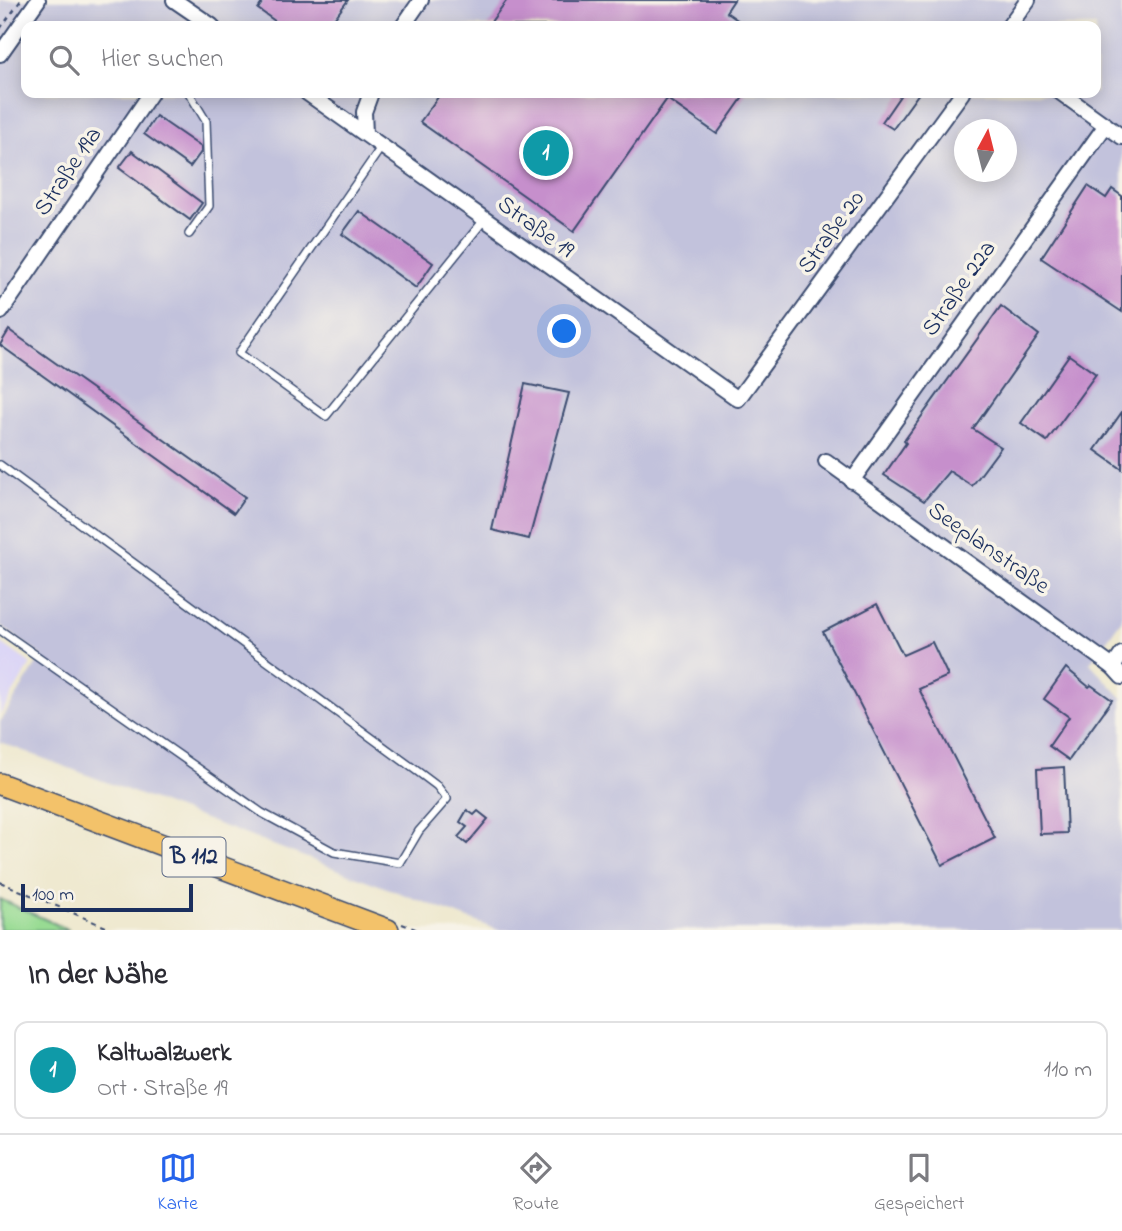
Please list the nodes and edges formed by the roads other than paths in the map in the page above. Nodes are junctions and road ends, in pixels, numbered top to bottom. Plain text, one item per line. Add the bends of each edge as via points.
1 (38, 0) edge
2 (174, 0) edge
3 (421, 0) edge
4 (1028, 0) edge
5 (23, 21) edge
6 (199, 21) edge
7 (406, 21) edge
8 (1013, 21) edge
9 (21, 24) edge
10 (0, 54) edge
11 (148, 98) edge
12 (192, 98) edge
13 (314, 98) edge
14 (369, 98) edge
15 (958, 98) edge
16 (1068, 98) edge
17 (1106, 125) junction
18 (365, 133) junction
19 (1122, 137) edge
20 (383, 146) junction
21 (484, 219) junction
22 (189, 234) dead end
23 (1, 312) edge
24 (738, 399) joint
25 (826, 461) dead end
26 (0, 465) edge
27 (852, 481) junction
28 (0, 630) edge
29 (1122, 654) edge
30 (1117, 672) edge
31 (0, 784) edge
32 (388, 930) edge

1 - 5 street
2 - 6 street
3 - 7 street
4 - 8 street
9 - 10 street
11 - 23 street, Straße 19a
12 - 22 lane via 206,121 209,206
13 - 18 street, Straße 19
14 - 18 street
15 - 24 street, Straße 20
16 - 17 street
17 - 19 street
17 - 27 street, Straße 22a
18 - 20 street, Straße 19
20 - 21 street, Straße 19
20 - 21 lane via 239,353 326,416
21 - 24 street, Straße 19
25 - 27 street, Seeplanstraße
26 - 28 lane via 421,774 447,799 419,831 400,863 334,852 262,813
27 - 30 street, Seeplanstraße via 1019,597
29 - 30 street
31 - 32 main road, B 112

